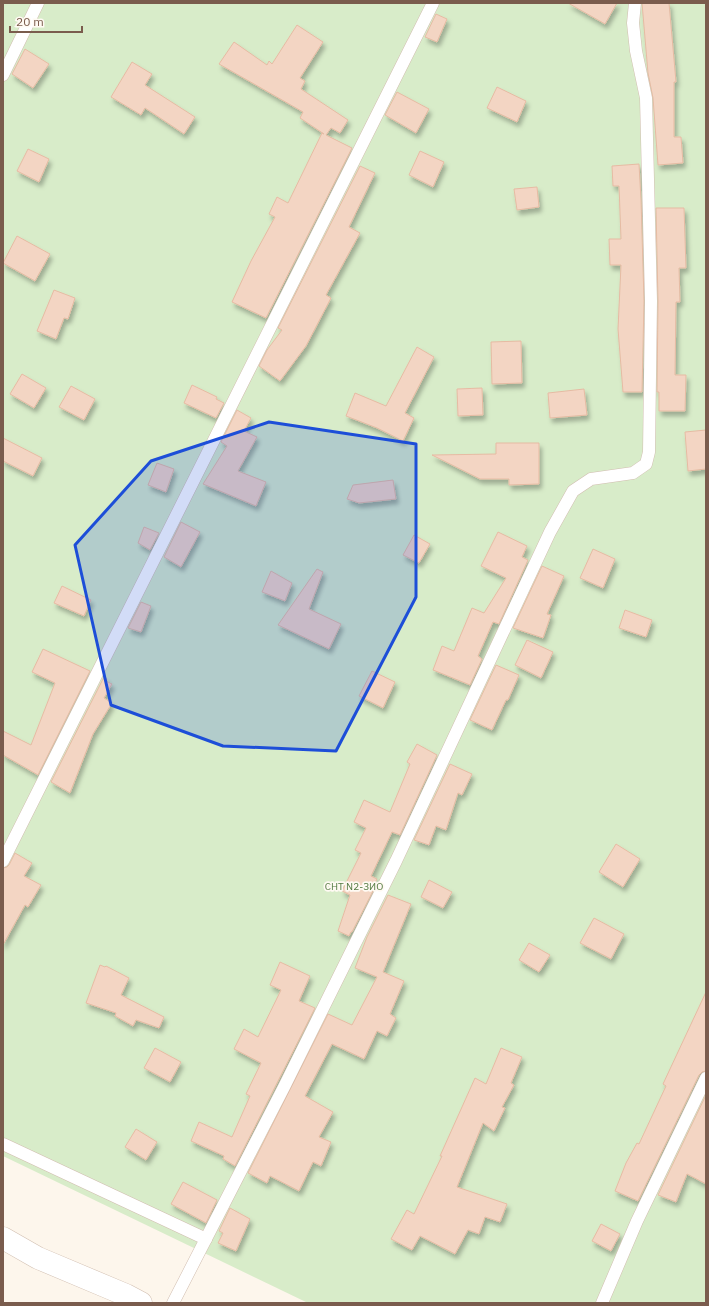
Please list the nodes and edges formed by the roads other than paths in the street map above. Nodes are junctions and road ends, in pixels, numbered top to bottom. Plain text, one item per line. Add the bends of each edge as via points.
1 (38, 3) edge
2 (432, 3) edge
3 (635, 3) edge
4 (3, 75) edge
5 (3, 861) edge
6 (706, 1078) edge
7 (3, 1144) edge
8 (3, 1238) edge
9 (206, 1239) junction
10 (141, 1303) edge
11 (173, 1303) edge
12 (602, 1303) edge

1 - 4 lane
2 - 5 lane
3 - 9 lane via 633,23 636,52 646,98 651,301 649,452 646,464 633,473 591,479 573,491 550,532 396,861
6 - 12 lane via 637,1221
7 - 9 lane
8 - 10 street via 38,1258
9 - 11 lane

